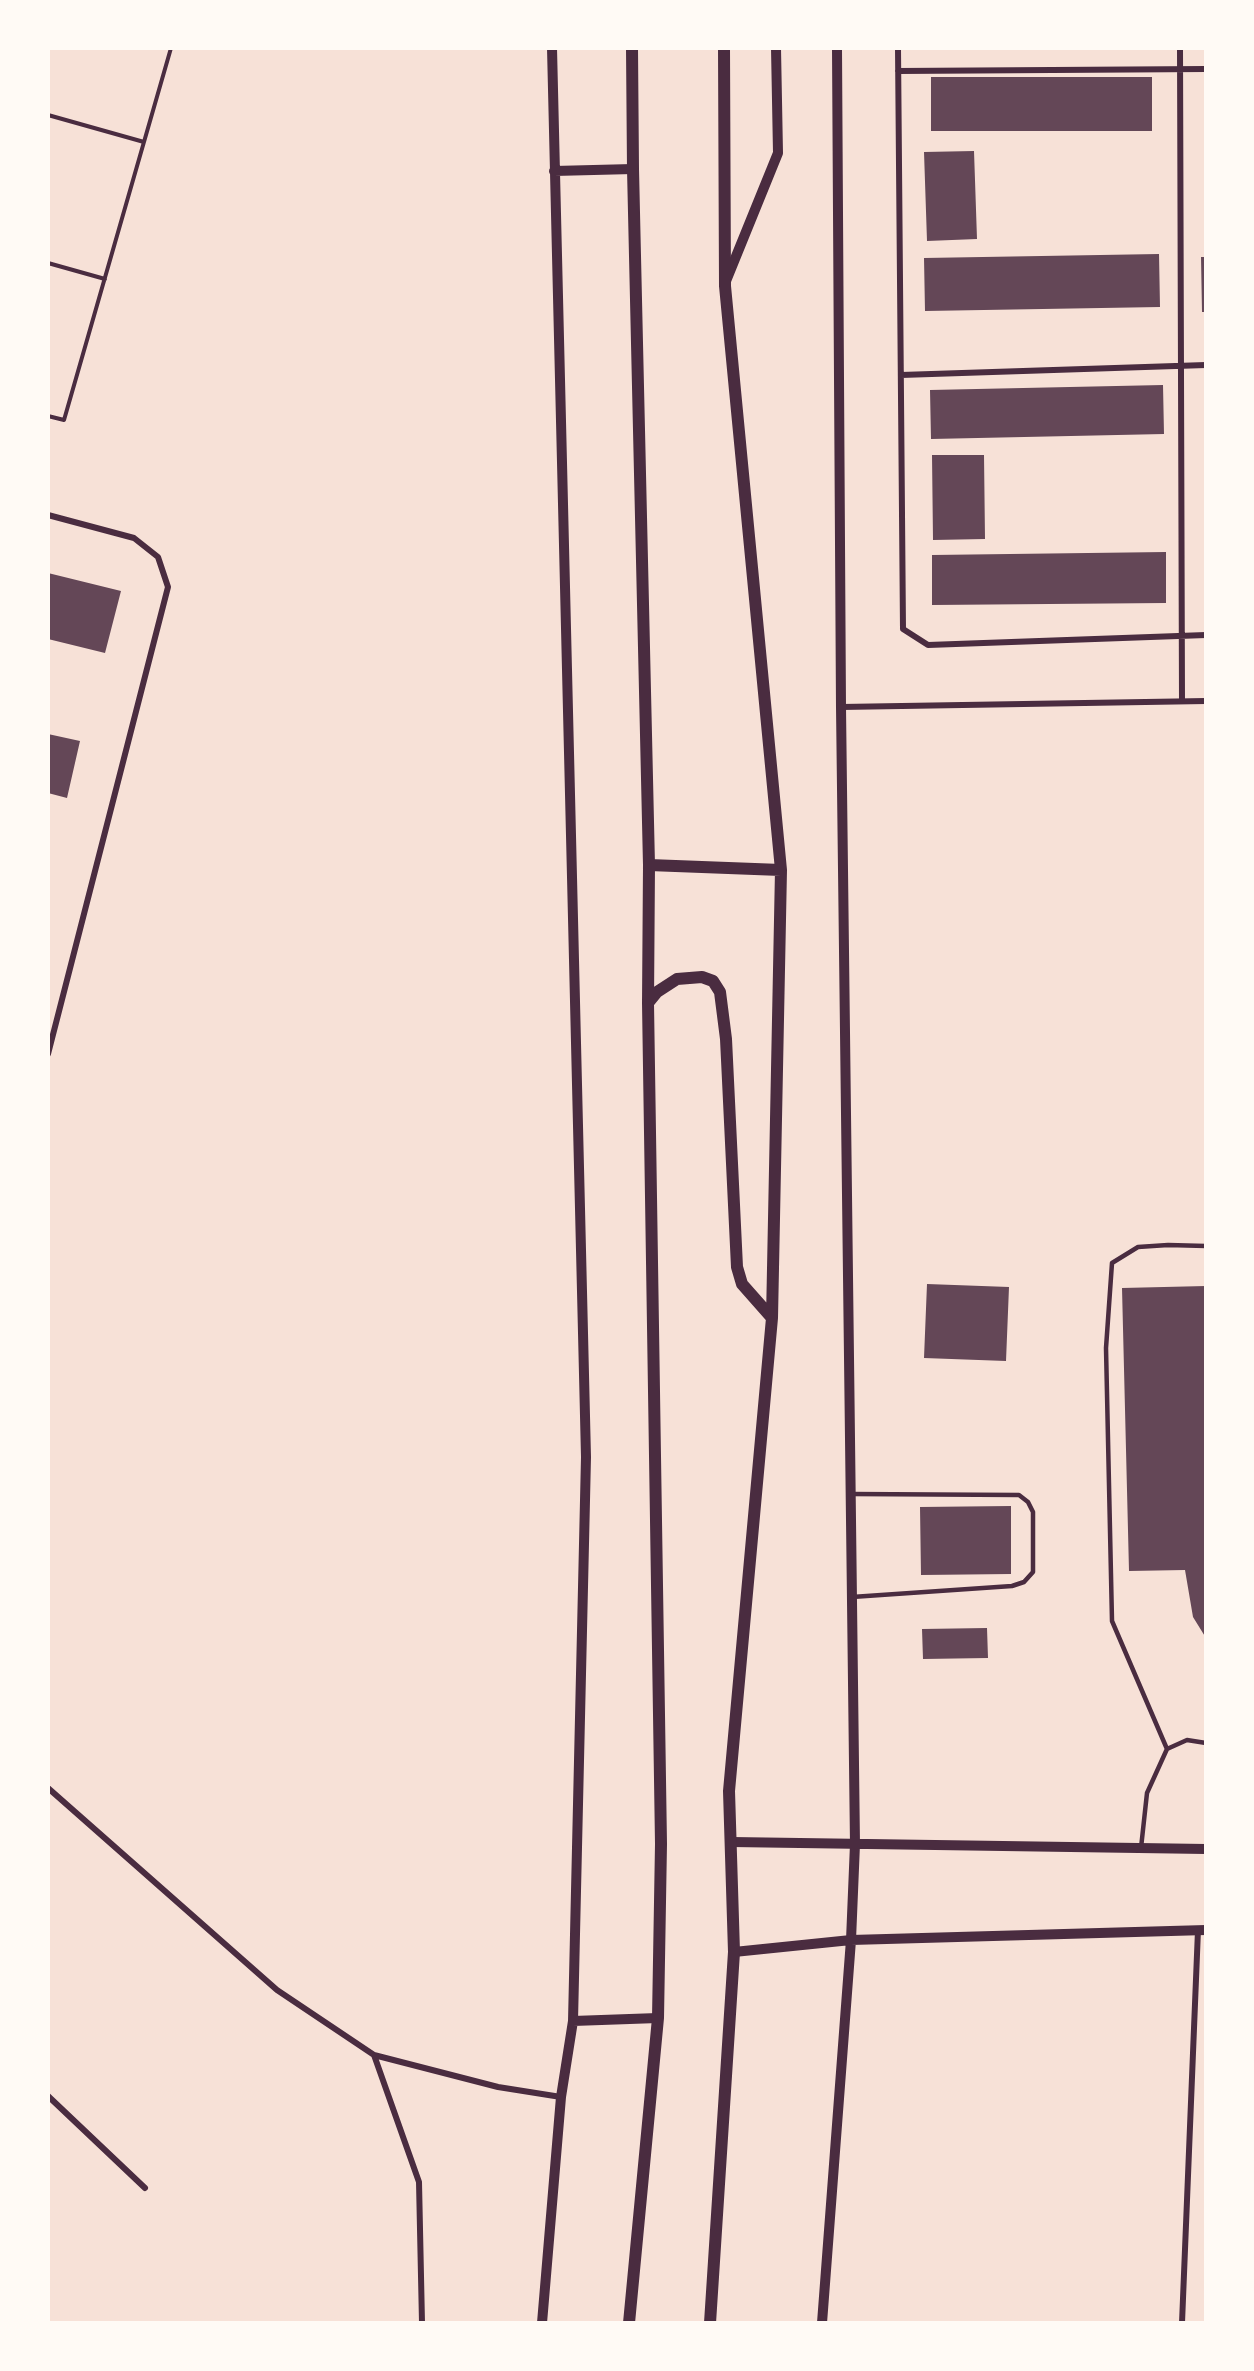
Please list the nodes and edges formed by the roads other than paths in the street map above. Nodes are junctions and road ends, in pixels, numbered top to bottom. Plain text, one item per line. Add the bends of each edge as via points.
1 (552, 48) edge
2 (632, 48) edge
3 (724, 48) edge
4 (776, 48) edge
5 (837, 48) edge
6 (898, 48) edge
7 (1180, 48) edge
8 (1180, 69) junction
9 (1206, 69) edge
10 (898, 71) junction
11 (633, 169) junction
12 (554, 171) junction
13 (724, 286) junction
14 (1206, 365) edge
15 (1182, 366) junction
16 (901, 375) junction
17 (48, 515) edge
18 (1183, 634) junction
19 (1206, 635) edge
20 (1182, 701) junction
21 (1206, 701) edge
22 (841, 707) junction
23 (649, 865) junction
24 (781, 870) junction
25 (648, 1003) junction
26 (48, 1054) edge
27 (1206, 1246) edge
28 (772, 1318) junction
29 (851, 1494) junction
30 (852, 1598) junction
31 (1206, 1743) edge
32 (1167, 1749) junction
33 (48, 1788) edge
34 (732, 1842) junction
35 (855, 1844) junction
36 (1141, 1848) junction
37 (1206, 1849) edge
38 (1202, 1930) edge
39 (850, 1940) junction
40 (734, 1952) junction
41 (658, 2018) junction
42 (573, 2021) junction
43 (374, 2055) junction
44 (48, 2096) edge
45 (561, 2097) junction
46 (145, 2188) dead end
47 (422, 2323) edge
48 (542, 2323) edge
49 (629, 2323) edge
50 (710, 2323) edge
51 (822, 2323) edge
52 (1182, 2323) edge

1 - 12 street
2 - 11 main road
3 - 13 main road
4 - 13 street via 778,153
5 - 22 street
6 - 10 street
7 - 8 street
8 - 9 street
8 - 10 street
8 - 15 street
10 - 16 street
11 - 12 street
11 - 23 main road
12 - 42 street via 586,1457
13 - 24 main road
14 - 15 street
15 - 16 street
15 - 18 street
16 - 18 street via 903,629 928,645
17 - 26 street via 134,538 158,556 168,587
18 - 19 street
18 - 20 street
20 - 21 street
20 - 22 street
22 - 29 street
23 - 24 main road
23 - 25 main road
24 - 28 main road
25 - 28 main road via 666,985 688,977 713,981 720,992 726,1039 737,1268 742,1284
25 - 41 main road via 661,1774
27 - 32 lane via 1138,1247 1112,1263 1106,1348 1112,1621
28 - 34 main road via 729,1791
29 - 30 street
29 - 30 lane via 1019,1495 1033,1512 1033,1572 1024,1582
30 - 35 street
31 - 32 lane via 1187,1740
32 - 36 lane via 1147,1793
33 - 43 street via 277,1990
34 - 35 street
34 - 40 main road
35 - 36 street
35 - 39 street
36 - 37 street
38 - 39 street
38 - 52 street
39 - 40 street
39 - 51 street
40 - 50 main road
41 - 42 street
41 - 49 main road
42 - 45 street
43 - 45 street via 498,2087
43 - 47 street via 418,2182
44 - 46 street
45 - 48 street

